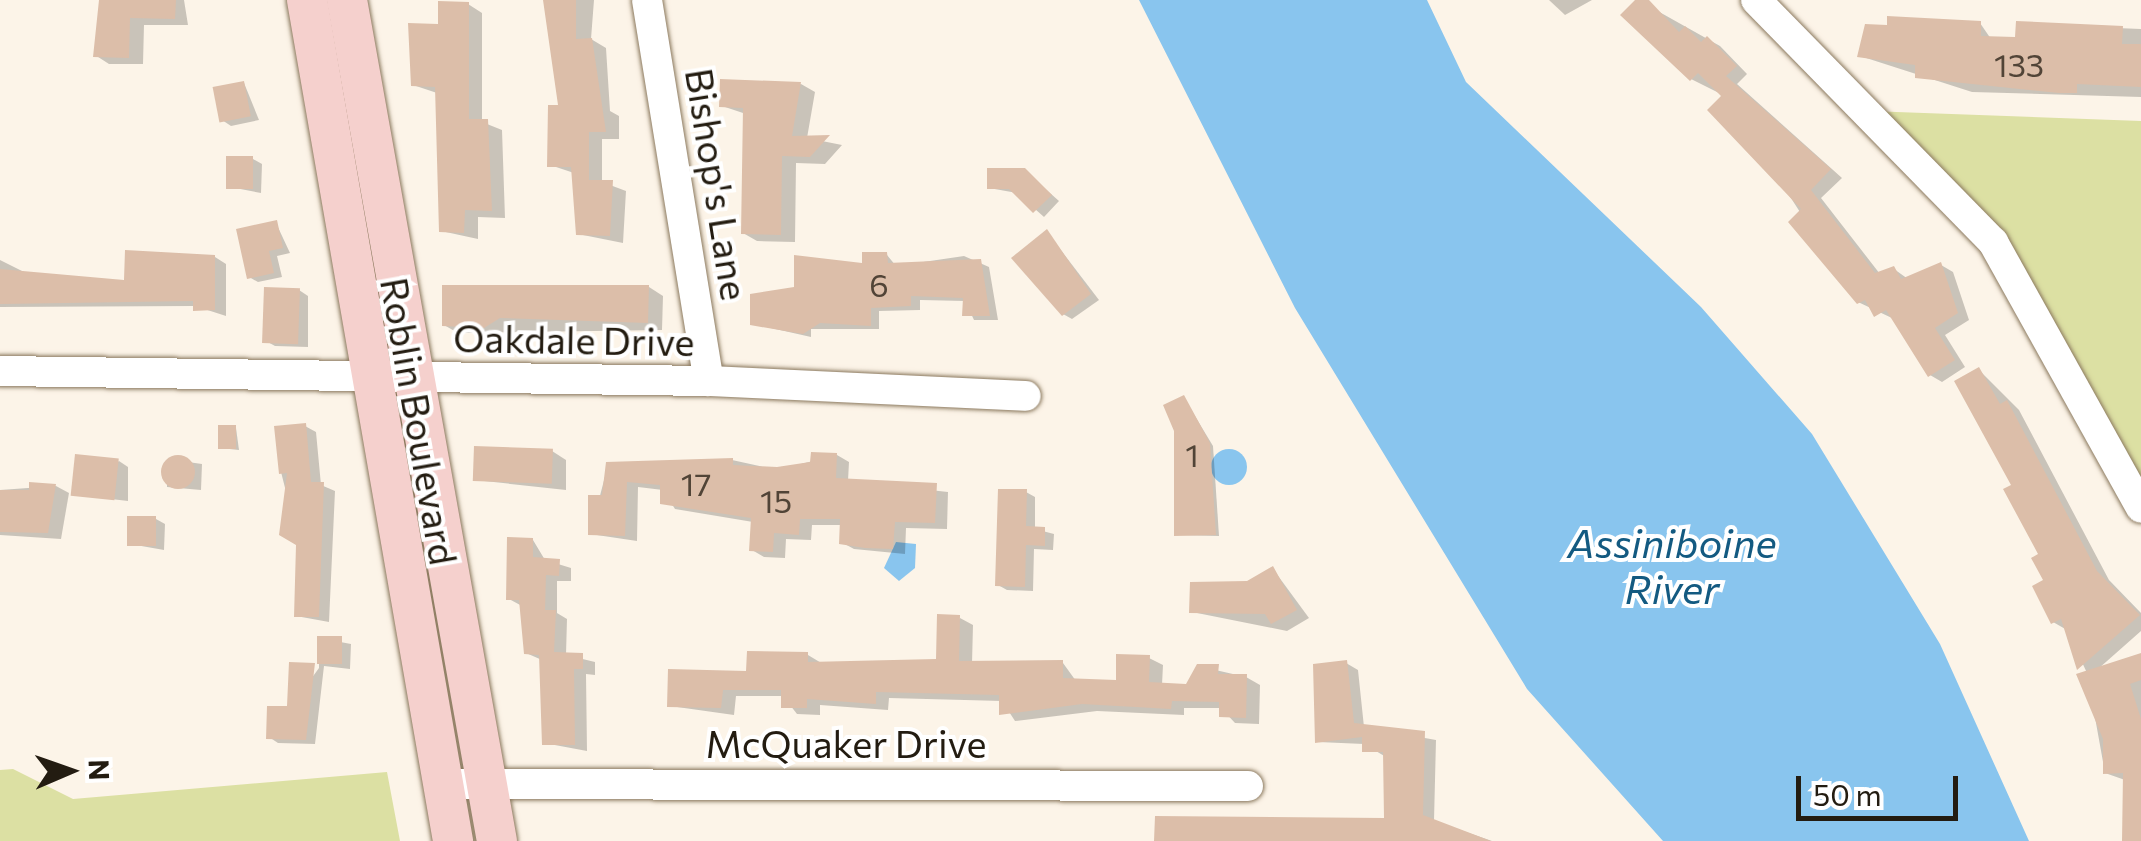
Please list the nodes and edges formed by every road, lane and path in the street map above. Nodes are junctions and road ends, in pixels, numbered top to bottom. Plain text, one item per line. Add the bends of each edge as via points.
1 (307, 0) edge
2 (347, 0) edge
3 (647, 0) edge
4 (1756, 0) edge
5 (0, 371) edge
6 (394, 378) junction
7 (709, 380) junction
8 (1026, 396) dead end
9 (2141, 508) edge
10 (485, 782) junction
11 (444, 784) junction
12 (1248, 786) dead end
13 (453, 841) edge
14 (498, 841) edge

1 - 6 main road, Roblin Boulevard
2 - 6 main road, Roblin Boulevard
3 - 7 street, Bishop's Lane
4 - 9 street via 1993,242
5 - 6 street, Oakdale Drive
6 - 7 street, Oakdale Drive
6 - 10 main road, Roblin Boulevard
6 - 11 main road, Roblin Boulevard
7 - 8 street, Oakdale Drive
10 - 11 street, McQuaker Drive
10 - 12 street, McQuaker Drive
10 - 14 main road, Roblin Boulevard
11 - 13 main road, Roblin Boulevard

